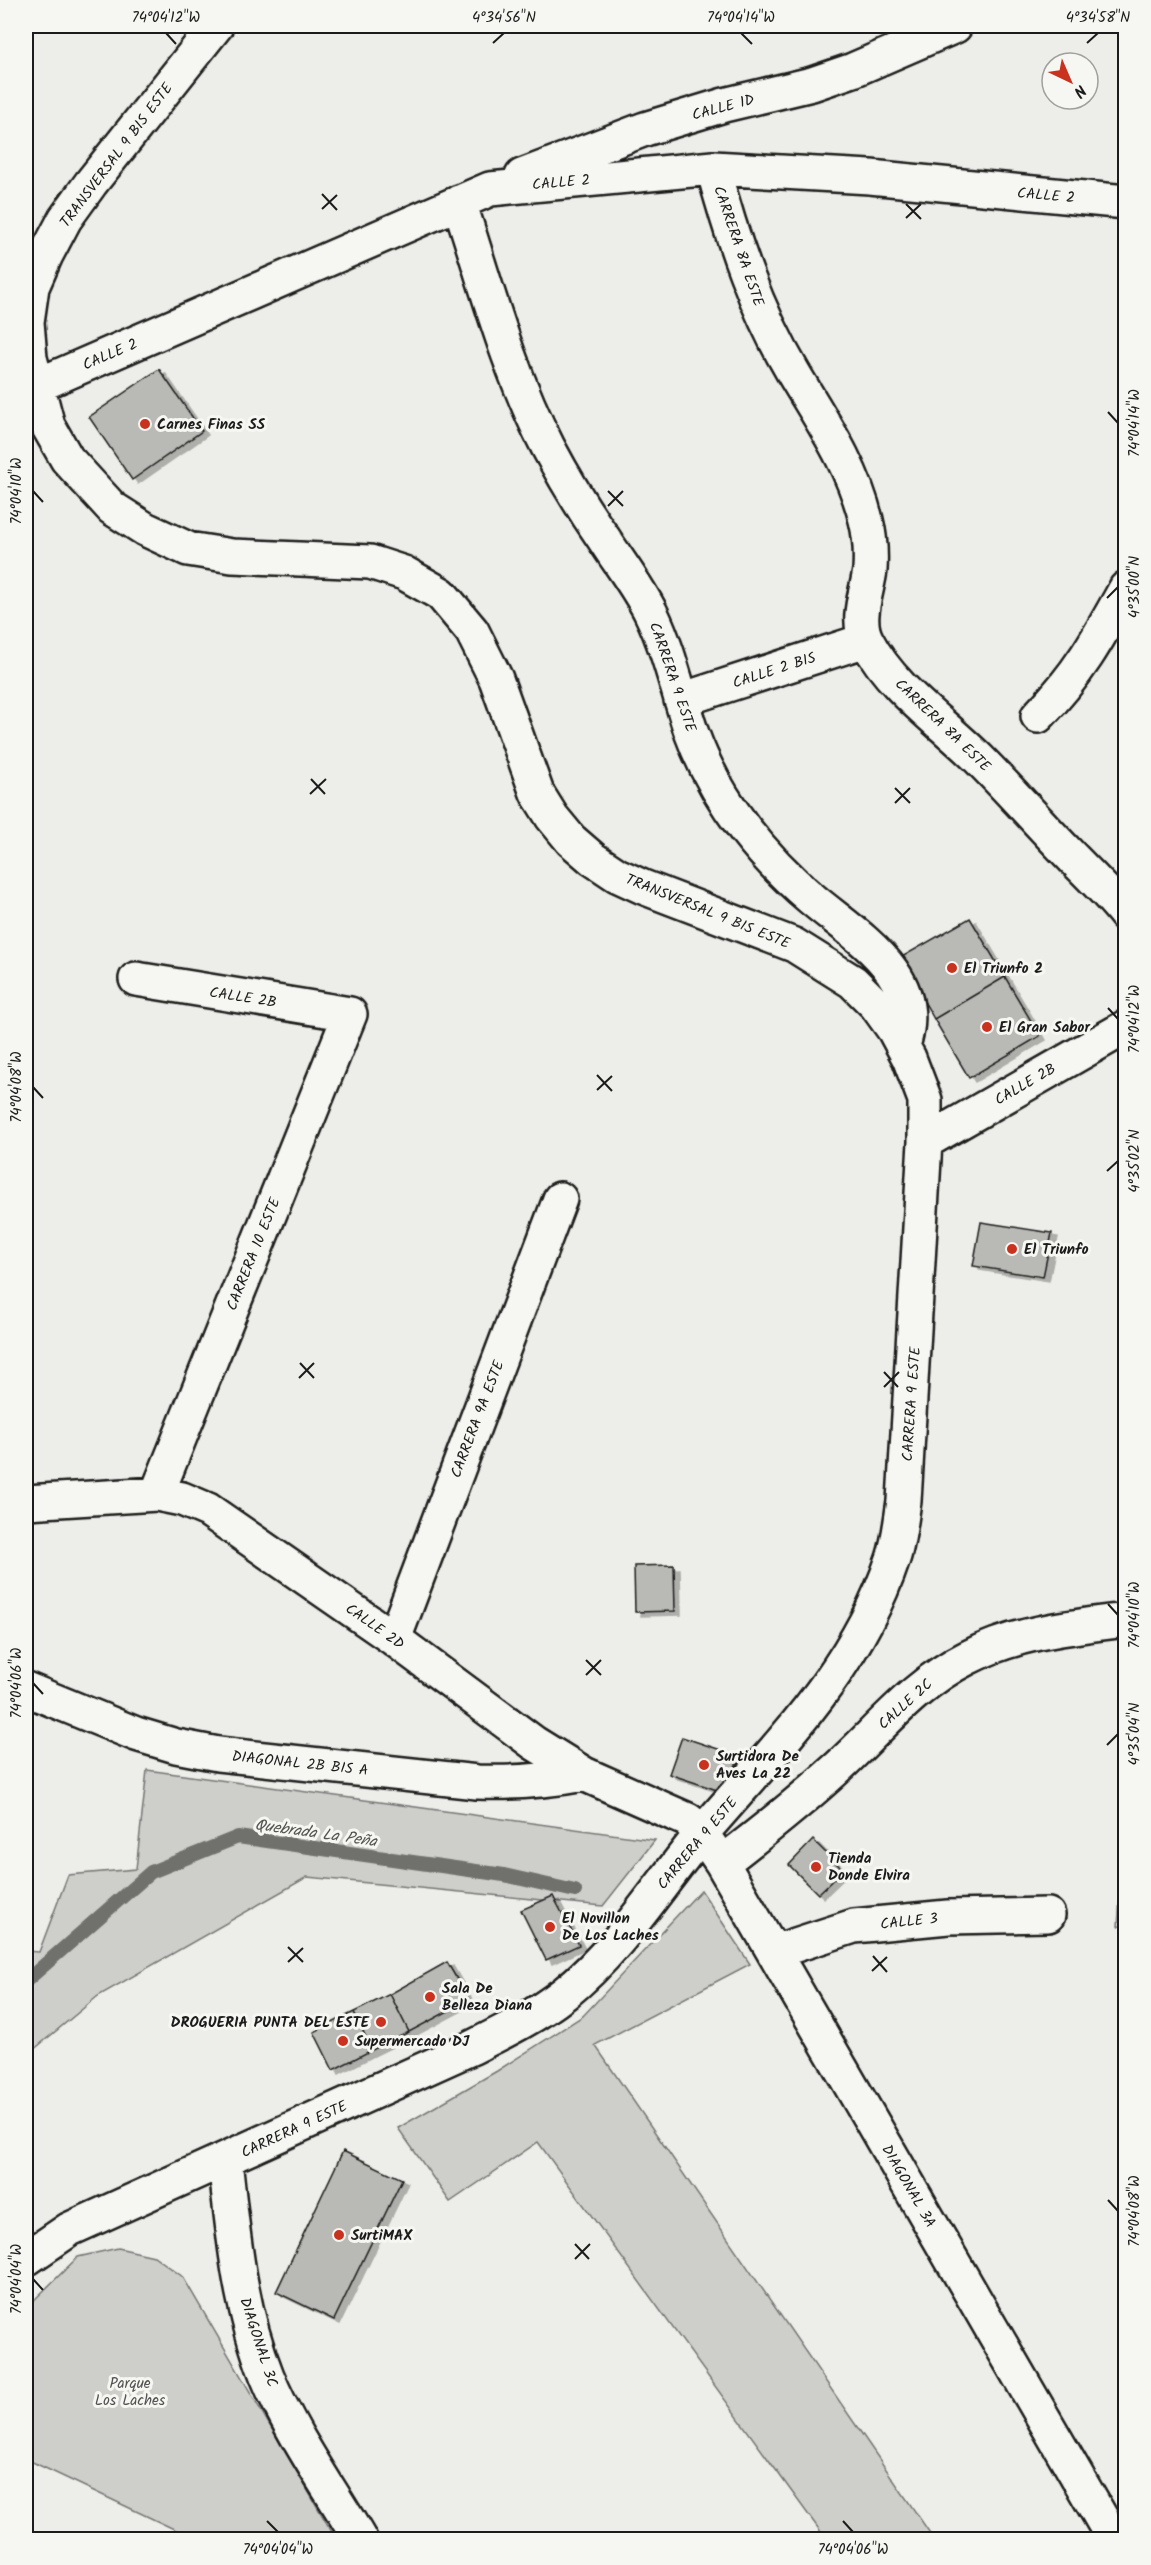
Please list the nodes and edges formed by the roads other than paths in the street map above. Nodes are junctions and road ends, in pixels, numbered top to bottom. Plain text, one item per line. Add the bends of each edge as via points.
1 (216, 26) edge
2 (955, 26) edge
3 (713, 168) junction
4 (490, 189) junction
5 (459, 202) junction
6 (1125, 202) edge
7 (29, 285) edge
8 (36, 386) junction
9 (1125, 588) edge
10 (866, 640) junction
11 (681, 700) junction
12 (1038, 716) dead end
13 (1125, 915) edge
14 (136, 979) dead end
15 (350, 1014) joint
16 (1125, 1027) edge
17 (903, 1045) junction
18 (925, 1142) junction
19 (560, 1199) dead end
20 (156, 1494) junction
21 (26, 1502) edge
22 (1125, 1620) edge
23 (394, 1639) junction
24 (26, 1689) edge
25 (584, 1774) junction
26 (702, 1834) junction
27 (722, 1863) junction
28 (1048, 1915) dead end
29 (774, 1952) junction
30 (225, 2160) junction
31 (26, 2259) edge
32 (360, 2540) edge
33 (1114, 2540) edge

1 - 7 street, TRANSVERSAL 9 BIS ESTE via 72,210
2 - 4 street, CALLE 1D via 854,70 645,129
3 - 4 street, CALLE 2
3 - 6 street, CALLE 2 via 870,177
3 - 10 street, CARRERA 8A ESTE via 750,284 854,482 866,521 870,569 862,616
4 - 5 street, CALLE 2
5 - 8 street, CALLE 2
5 - 11 street, CARRERA 9 ESTE via 524,394 574,494 652,614
7 - 8 street, TRANSVERSAL 9 BIS ESTE via 27,322
8 - 17 street, TRANSVERSAL 9 BIS ESTE via 48,426 68,459 112,508 145,529 188,549 210,553 370,562 404,573 441,594 472,631 496,680 537,793 571,840 616,875 794,945 822,961 868,997
9 - 12 street via 1086,660
10 - 11 street, CALLE 2 BIS
10 - 13 street, CARRERA 8A ESTE via 914,699 979,759
11 - 17 street, CARRERA 9 ESTE via 693,736 731,812 786,876 861,938 902,985 908,1005 908,1030
14 - 15 street, CALLE 2B
15 - 20 street, CARRERA 10 ESTE
16 - 18 street, CALLE 2B
17 - 18 street, TRANSVERSAL 9 BIS ESTE via 925,1100
18 - 26 street, CARRERA 9 ESTE via 911,1418 904,1501 894,1556 856,1642 821,1695
19 - 23 street, CARRERA 9A ESTE
20 - 21 street, CALLE 2D
20 - 23 street, CALLE 2D via 208,1510
22 - 27 street, CALLE 2C via 1039,1632 1002,1643 934,1677 827,1777
23 - 25 street, CALLE 2D via 486,1709
24 - 25 street, DIAGONAL 2B BIS A via 136,1734 218,1755 477,1782 549,1781
25 - 26 street, CALLE 2D via 688,1820
26 - 27 street, DIAGONAL 3A
26 - 30 street, CARRERA 9 ESTE via 588,1973 540,2012 471,2048
27 - 29 street, DIAGONAL 3A
28 - 29 street, CALLE 3 via 948,1917 854,1926
29 - 33 street, DIAGONAL 3A
30 - 31 street, CARRERA 9 ESTE via 70,2229
30 - 32 street, DIAGONAL 3C via 238,2273 267,2376

